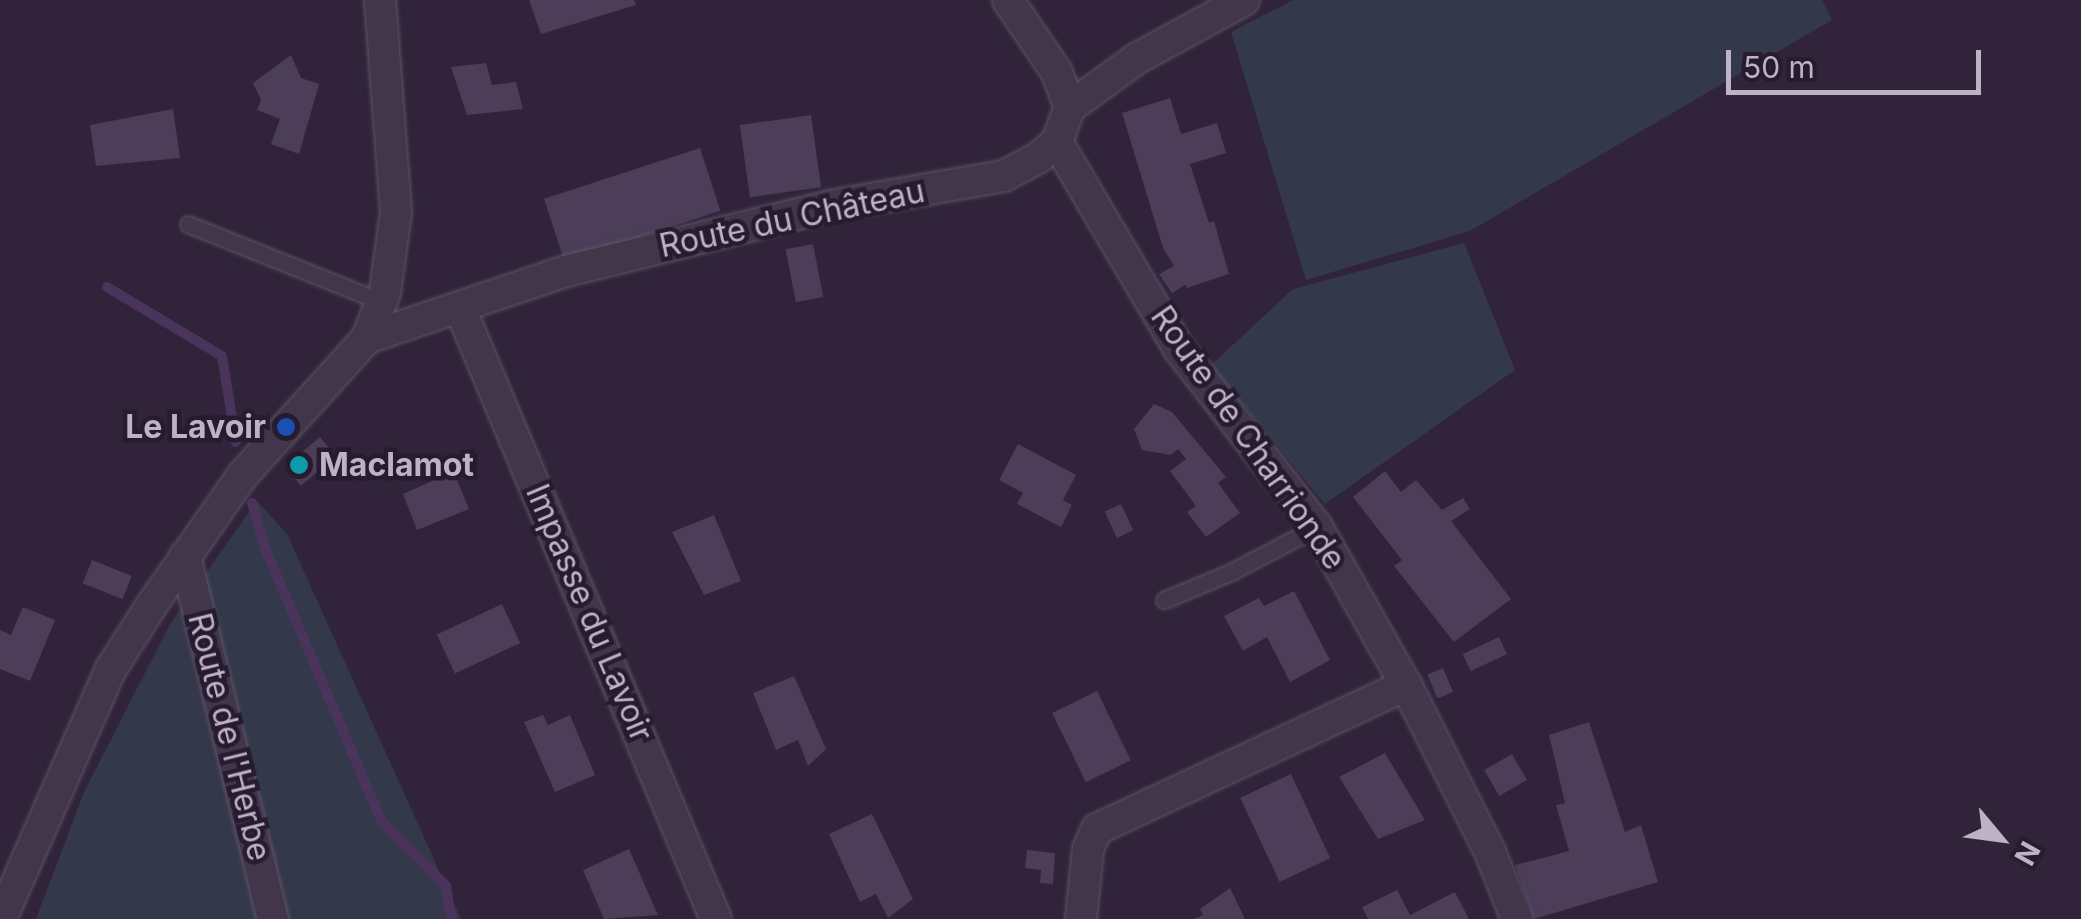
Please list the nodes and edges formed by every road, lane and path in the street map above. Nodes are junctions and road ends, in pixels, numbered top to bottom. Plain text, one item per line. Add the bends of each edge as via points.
1 (380, 0) edge
2 (1008, 0) edge
3 (1244, 0) edge
4 (1070, 107) junction
5 (1057, 142) junction
6 (188, 224) dead end
7 (382, 302) junction
8 (460, 308) junction
9 (367, 338) junction
10 (1317, 526) junction
11 (185, 556) junction
12 (1164, 600) dead end
13 (1406, 685) junction
14 (1, 919) edge
15 (272, 919) edge
16 (716, 919) edge
17 (1081, 919) edge
18 (1517, 919) edge

1 - 7 street via 396,212
2 - 4 street via 1056,72
3 - 4 street via 1136,58
4 - 5 street
5 - 8 street, Route du Château via 1004,176 830,206 566,271
5 - 10 street, Route de Charrionde via 1179,349
6 - 7 lane
7 - 9 street
8 - 9 street, Route du Château
8 - 16 street, Impasse du Lavoir
9 - 11 street via 242,476
10 - 12 lane
10 - 13 street, Route de Charrionde
11 - 14 street via 112,669
11 - 15 street, Route de l'Herbe
13 - 17 street via 1097,829 1088,849
13 - 18 street, Route de Charrionde

